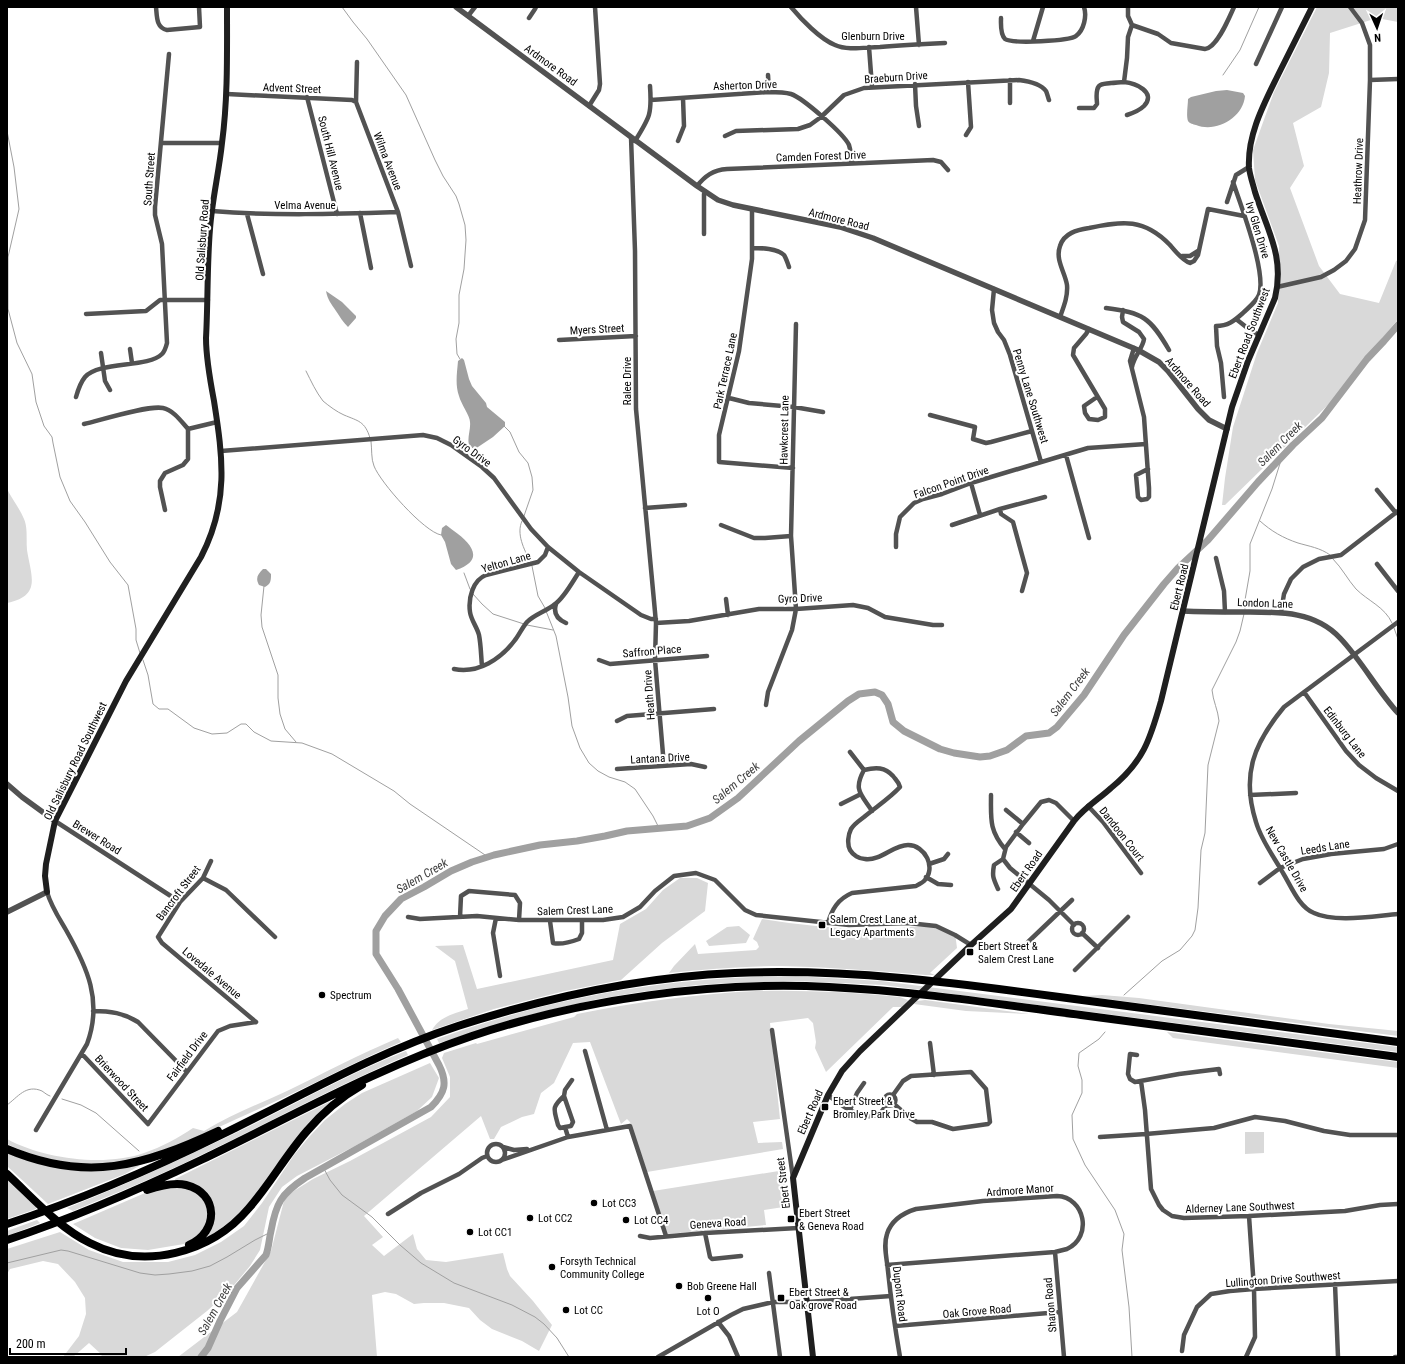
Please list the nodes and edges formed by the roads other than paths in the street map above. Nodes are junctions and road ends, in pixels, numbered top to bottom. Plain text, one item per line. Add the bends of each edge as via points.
1 (156, 7) edge
2 (199, 7) edge
3 (227, 7) edge
4 (456, 7) edge
5 (475, 7) edge
6 (536, 7) edge
7 (595, 7) edge
8 (791, 7) edge
9 (916, 7) edge
10 (1043, 7) edge
11 (1084, 7) edge
12 (1128, 7) edge
13 (1234, 7) edge
14 (1282, 7) edge
15 (1312, 7) edge
16 (1350, 7) edge
17 (468, 16) junction
18 (529, 18) dead end
19 (1001, 18) dead end
20 (1132, 26) junction
21 (1033, 41) junction
22 (945, 43) dead end
23 (920, 44) junction
24 (870, 47) junction
25 (169, 54) dead end
26 (357, 62) dead end
27 (1256, 64) dead end
28 (768, 75) dead end
29 (1398, 79) edge
30 (1010, 80) junction
31 (1370, 80) junction
32 (968, 82) junction
33 (1124, 82) junction
34 (915, 84) junction
35 (650, 86) dead end
36 (872, 87) junction
37 (770, 92) junction
38 (227, 94) junction
39 (307, 97) junction
40 (683, 98) junction
41 (651, 100) junction
42 (1048, 100) dead end
43 (356, 102) junction
44 (1010, 103) dead end
45 (589, 106) junction
46 (1078, 108) dead end
47 (1127, 114) dead end
48 (821, 117) junction
49 (919, 126) dead end
50 (966, 135) dead end
51 (724, 136) dead end
52 (633, 139) junction
53 (678, 141) dead end
54 (161, 143) junction
55 (222, 143) junction
56 (852, 163) junction
57 (1249, 167) junction
58 (948, 170) dead end
59 (1233, 182) junction
60 (697, 186) junction
61 (706, 192) junction
62 (1227, 202) dead end
63 (752, 209) junction
64 (212, 211) junction
65 (398, 212) junction
66 (247, 214) junction
67 (337, 214) junction
68 (360, 214) junction
69 (1244, 216) junction
70 (704, 234) dead end
71 (752, 248) junction
72 (411, 266) dead end
73 (789, 267) dead end
74 (371, 268) dead end
75 (263, 274) dead end
76 (1277, 287) junction
77 (994, 289) junction
78 (165, 299) junction
79 (208, 300) junction
80 (1106, 308) dead end
81 (1124, 310) junction
82 (86, 314) dead end
83 (1060, 317) junction
84 (1236, 319) junction
85 (796, 324) dead end
86 (1089, 329) junction
87 (1259, 335) junction
88 (636, 336) junction
89 (559, 340) dead end
90 (130, 349) dead end
91 (1136, 349) junction
92 (1169, 350) dead end
93 (101, 353) dead end
94 (132, 363) junction
95 (103, 369) junction
96 (110, 390) dead end
97 (1098, 396) junction
98 (1224, 396) dead end
99 (76, 397) dead end
100 (729, 398) junction
101 (794, 407) junction
102 (823, 412) dead end
103 (930, 415) dead end
104 (217, 422) junction
105 (84, 424) dead end
106 (188, 429) junction
107 (1228, 429) junction
108 (1032, 431) junction
109 (1146, 444) junction
110 (221, 450) junction
111 (1066, 455) junction
112 (1041, 462) junction
113 (792, 468) junction
114 (1148, 469) junction
115 (971, 483) junction
116 (1377, 490) dead end
117 (1045, 497) dead end
118 (685, 505) dead end
119 (645, 508) junction
120 (1000, 509) junction
121 (165, 510) dead end
122 (1397, 512) edge
123 (980, 515) junction
124 (721, 525) dead end
125 (952, 525) dead end
126 (791, 536) junction
127 (1202, 536) joint
128 (1089, 538) dead end
129 (548, 547) junction
130 (896, 547) dead end
131 (1216, 558) dead end
132 (1377, 564) dead end
133 (579, 572) junction
134 (1022, 591) dead end
135 (1398, 591) edge
136 (726, 599) dead end
137 (556, 604) junction
138 (796, 609) junction
139 (1183, 611) junction
140 (1225, 612) junction
141 (1281, 612) junction
142 (728, 615) junction
143 (656, 621) junction
144 (1398, 622) edge
145 (566, 623) dead end
146 (942, 625) dead end
147 (1354, 655) junction
148 (707, 656) dead end
149 (599, 660) dead end
150 (655, 660) junction
151 (482, 666) junction
152 (454, 669) dead end
153 (1304, 692) junction
154 (766, 705) dead end
155 (714, 709) dead end
156 (659, 712) junction
157 (1398, 713) edge
158 (617, 722) dead end
159 (850, 752) dead end
160 (664, 766) junction
161 (705, 767) dead end
162 (617, 769) dead end
163 (864, 770) junction
164 (7, 784) edge
165 (1398, 791) edge
166 (1296, 793) dead end
167 (861, 794) junction
168 (991, 795) dead end
169 (1250, 796) junction
170 (841, 804) dead end
171 (1088, 806) junction
172 (1006, 810) dead end
173 (872, 811) junction
174 (1074, 820) junction
175 (55, 822) junction
176 (1023, 824) junction
177 (1016, 832) junction
178 (1029, 842) dead end
179 (1398, 844) edge
180 (1005, 849) junction
181 (948, 854) dead end
182 (1003, 858) junction
183 (211, 861) dead end
184 (929, 864) junction
185 (1280, 868) junction
186 (1141, 873) dead end
187 (926, 877) junction
188 (203, 878) junction
189 (1260, 883) dead end
190 (1030, 884) junction
191 (951, 885) dead end
192 (998, 889) dead end
193 (47, 892) junction
194 (1072, 900) dead end
195 (180, 902) junction
196 (1060, 911) junction
197 (7, 912) edge
198 (1398, 914) edge
199 (460, 916) junction
200 (408, 917) dead end
201 (1128, 917) dead end
202 (496, 918) junction
203 (519, 920) junction
204 (550, 921) junction
205 (582, 921) junction
206 (828, 923) junction
207 (1074, 925) junction
208 (1082, 933) junction
209 (158, 937) joint
210 (275, 937) dead end
211 (1028, 942) dead end
212 (971, 945) junction
213 (1098, 948) junction
214 (1075, 970) dead end
215 (500, 976) dead end
216 (93, 1011) junction
217 (256, 1022) joint
218 (772, 1030) dead end
219 (1398, 1042) edge
220 (930, 1043) dead end
221 (585, 1052) dead end
222 (82, 1054) junction
223 (1137, 1055) dead end
224 (1398, 1057) edge
225 (411, 1059) junction
226 (186, 1071) junction
227 (1220, 1074) dead end
228 (934, 1075) junction
229 (572, 1080) dead end
230 (1141, 1081) junction
231 (864, 1083) dead end
232 (828, 1094) junction
233 (893, 1095) junction
234 (564, 1096) junction
235 (887, 1104) junction
236 (894, 1104) junction
237 (850, 1110) junction
238 (247, 1122) junction
239 (148, 1124) joint
240 (565, 1127) junction
241 (36, 1130) dead end
242 (607, 1130) junction
243 (1146, 1134) junction
244 (1398, 1135) edge
245 (568, 1137) junction
246 (1100, 1137) dead end
247 (503, 1147) junction
248 (7, 1149) edge
249 (530, 1149) junction
250 (487, 1156) junction
251 (502, 1160) junction
252 (7, 1168) edge
253 (7, 1174) edge
254 (793, 1178) junction
255 (1398, 1204) edge
256 (97, 1207) junction
257 (388, 1214) dead end
258 (1249, 1216) junction
259 (7, 1224) edge
260 (798, 1228) junction
261 (706, 1233) junction
262 (887, 1234) joint
263 (640, 1236) dead end
264 (666, 1236) junction
265 (7, 1240) edge
266 (1055, 1252) junction
267 (741, 1256) dead end
268 (887, 1265) junction
269 (769, 1272) dead end
270 (1398, 1281) edge
271 (1335, 1284) junction
272 (1254, 1289) junction
273 (891, 1296) junction
274 (773, 1302) junction
275 (808, 1302) junction
276 (1060, 1312) junction
277 (718, 1322) junction
278 (895, 1326) junction
279 (1182, 1351) dead end
280 (658, 1357) edge
281 (738, 1357) edge
282 (780, 1357) edge
283 (813, 1357) edge
284 (900, 1357) edge
285 (1064, 1357) edge
286 (1246, 1357) edge
287 (1338, 1357) edge
288 (1394, 1357) edge
289 (1398, 1357) edge

1 - 2 street via 159,26 167,30 200,28
3 - 38 main road, Old Salisbury Road
4 - 17 street, Ardmore Road
5 - 17 street
6 - 18 street
7 - 45 street via 600,84
8 - 24 street, Glenburn Drive via 801,20 835,46
9 - 23 street
10 - 21 street
11 - 21 street via 1085,22 1076,36 1069,39
12 - 20 street
13 - 20 street via 1216,42 1208,49 1171,43 1158,34
14 - 27 street
15 - 57 main road, Ebert Road Southwest via 1260,113 1252,137
16 - 31 street, Heathrow Drive via 1362,23 1370,45
17 - 45 street, Ardmore Road
19 - 21 street via 1005,38
20 - 33 street via 1128,37
22 - 23 street, Glenburn Drive
23 - 24 street, Glenburn Drive
24 - 36 street
25 - 54 street, South Street
26 - 43 street, Wilma Avenue
28 - 37 street
29 - 31 street
30 - 32 street, Braeburn Drive
30 - 42 street, Braeburn Drive via 1028,81 1039,85 1046,91
30 - 44 street
31 - 76 street, Heathrow Drive via 1365,220 1355,249 1346,261 1321,278
32 - 34 street, Braeburn Drive
32 - 50 street via 971,127
33 - 46 street via 1102,84 1098,87 1097,104 1094,108
33 - 47 street via 1141,87 1147,95 1144,106
34 - 36 street, Braeburn Drive
34 - 49 street
35 - 41 street
36 - 48 street, Braeburn Drive via 844,95
37 - 40 street, Asherton Drive
37 - 48 street, Asherton Drive via 792,94
38 - 39 street, Advent Street
38 - 55 main road, Old Salisbury Road
39 - 43 street, Advent Street
39 - 67 street, South Hill Avenue
40 - 41 street, Asherton Drive
40 - 53 street via 684,126
41 - 52 street via 648,120
43 - 65 street, Wilma Avenue
45 - 52 street, Ardmore Road
48 - 51 street, Braeburn Drive via 810,125 798,129 736,131
48 - 56 street, Asherton Drive via 845,138
52 - 60 street, Ardmore Road
52 - 88 street, Ralee Drive
54 - 55 street
54 - 78 street, South Street via 155,215 162,244
55 - 64 main road, Old Salisbury Road
56 - 58 street, Camden Forest Drive via 933,160 941,162
56 - 60 street, Camden Forest Drive via 721,169 704,177
57 - 59 street via 1239,172
57 - 76 main road, Ebert Road Southwest via 1276,253
59 - 62 street, Ivy Glen Drive
59 - 69 street, Ivy Glen Drive
60 - 61 street, Ardmore Road
61 - 63 street, Ardmore Road via 718,200
61 - 70 street
63 - 71 street, Park Terrace Lane
63 - 77 street, Ardmore Road via 840,227 873,238
64 - 66 street, Velma Avenue
64 - 79 main road, Old Salisbury Road
65 - 68 street, Velma Avenue
65 - 72 street, Wilma Avenue
66 - 67 street, Velma Avenue
66 - 75 street
67 - 68 street, Velma Avenue
68 - 74 street
69 - 83 street via 1208,209 1201,243 1198,250 1190,256 1180,256 1161,236 1138,224 1129,222 1075,230 1064,238 1060,246 1060,264 1067,283 1066,300
69 - 84 street, Ivy Glen Drive via 1259,264 1260,288 1257,299
71 - 73 street via 774,250 784,255
71 - 100 street, Park Terrace Lane via 740,352
76 - 87 main road, Ebert Road Southwest
77 - 83 street, Ardmore Road
77 - 108 street, Penny Lane Southwest via 994,323 1010,354
78 - 79 street
78 - 82 street via 146,311
78 - 94 street, South Street via 167,343 164,352 153,360
79 - 104 main road, Old Salisbury Road via 207,360
80 - 81 street
81 - 91 street via 1123,322 1139,332 1144,339 1143,345
81 - 92 street via 1144,317
83 - 86 street, Ardmore Road
84 - 87 street
84 - 98 street, Ivy Glen Drive via 1224,326 1216,326
85 - 101 street, Hawkcrest Lane
86 - 91 street, Ardmore Road
86 - 97 street via 1074,348 1074,354
87 - 107 main road, Ebert Road Southwest via 1238,387
88 - 89 street, Myers Street
88 - 119 street, Ralee Drive via 636,409
90 - 94 street
91 - 107 street, Ardmore Road via 1159,362 1209,420
91 - 109 street via 1130,361 1144,416
93 - 95 street
94 - 95 street
95 - 96 street
95 - 99 street via 85,377
97 - 97 street via 1105,410 1105,418 1089,419 1084,406
100 - 101 street via 749,403
100 - 113 street, Park Terrace Lane via 719,435 719,462
101 - 102 street
101 - 113 street, Hawkcrest Lane
103 - 108 street via 976,427 973,439 986,443
104 - 106 street
104 - 110 main road, Old Salisbury Road
105 - 106 street via 143,410 163,408 175,415
106 - 121 street via 188,459 183,465 165,473 160,481
107 - 127 main road, Ebert Road Southwest
108 - 112 street, Penny Lane Southwest
109 - 111 street, Falcon Point Drive via 1094,447
109 - 114 street
110 - 129 street, Gyro Drive via 423,435 437,438 468,457 494,478 530,529
110 - 175 main road, Old Salisbury Road Southwest via 218,513 209,542 126,681
111 - 112 street, Falcon Point Drive
111 - 128 street
112 - 115 street, Falcon Point Drive
113 - 126 street, Hawkcrest Lane
114 - 114 street via 1149,497 1141,500 1138,498 1136,475
115 - 123 street
115 - 130 street, Falcon Point Drive via 914,503 900,517
116 - 122 street
117 - 120 street
118 - 119 street
119 - 143 street, Ralee Drive
120 - 123 street
120 - 134 street via 1001,514 1013,522 1027,573
122 - 141 street via 1341,555 1319,559 1303,567 1291,579 1284,594
123 - 125 street
124 - 126 street via 754,538
126 - 138 street, Hawkcrest Lane
127 - 139 main road, Ebert Road
129 - 133 street, Gyro Drive
129 - 151 street, Yelton Lane via 546,555 538,562 486,575 476,583 470,598 470,612 478,634
131 - 140 street via 1224,591
132 - 135 street
133 - 137 street
133 - 143 street, Gyro Drive via 641,615
136 - 142 street
137 - 145 street via 557,616
137 - 151 street via 528,622 501,655
138 - 142 street, Gyro Drive via 759,609
138 - 146 street, Gyro Drive via 854,605 868,608 885,617
138 - 154 street, Hawkcrest Lane via 792,630 768,692
139 - 140 street, London Lane
139 - 171 main road, Ebert Road via 1161,701 1146,747 1130,770
140 - 141 street, London Lane
141 - 147 street, London Lane via 1299,614 1319,622 1339,636
142 - 143 street, Gyro Drive via 689,621
143 - 150 street, Heath Drive
144 - 147 street, New Castle Drive
147 - 153 street, New Castle Drive
147 - 157 street, London Lane
148 - 150 street, Saffron Place
149 - 150 street, Saffron Place via 610,664
150 - 156 street, Heath Drive
151 - 152 street via 471,670
153 - 165 street, Edinburg Lane via 1359,765
153 - 169 street, New Castle Drive via 1284,707 1262,737 1251,771
155 - 156 street
156 - 158 street via 627,716
156 - 160 street, Heath Drive
159 - 163 street
160 - 161 street, Lantana Drive via 691,764
160 - 162 street, Lantana Drive
163 - 167 street via 858,785
163 - 173 street via 881,768 889,771 900,787
164 - 175 street, Brewer Road
166 - 169 street
167 - 170 street
167 - 173 street
168 - 180 street via 990,821 994,833
169 - 185 street, New Castle Drive via 1256,822
171 - 174 main road, Ebert Road
171 - 186 street, Dandoon Court
172 - 176 street
173 - 184 street via 851,829 848,842 853,855 866,860 883,856 907,845 923,851
174 - 176 street via 1056,803 1049,800 1041,802
174 - 190 main road, Ebert Road
175 - 193 main road, Old Salisbury Road Southwest via 45,868
175 - 195 street, Brewer Road
176 - 177 street
177 - 178 street
177 - 180 street
179 - 185 street, Leeds Lane via 1384,849 1312,856
180 - 182 street
181 - 184 street via 944,859
182 - 190 street via 1010,868
182 - 192 street via 994,864 992,874
183 - 188 street, Bancroft Street
184 - 187 street via 929,873
185 - 189 street, Leeds Lane
185 - 198 street, New Castle Drive via 1300,902 1313,913 1334,918
187 - 191 street via 938,884
187 - 206 street via 916,886 845,896 836,905
188 - 195 street, Bancroft Street
188 - 210 street via 226,890
190 - 196 street
190 - 212 main road, Ebert Road via 1011,909
193 - 197 street
193 - 216 street, Old Salisbury Road Southwest via 85,967 92,991
194 - 196 street
195 - 209 street, Bancroft Street
196 - 207 street
196 - 211 street
199 - 200 street, Salem Crest Lane via 420,919
199 - 202 street, Salem Crest Lane
199 - 203 street via 461,896 469,892 515,895 520,903
201 - 213 street
202 - 203 street, Salem Crest Lane
202 - 215 street via 493,933
203 - 204 street, Salem Crest Lane
204 - 205 street, Salem Crest Lane
204 - 205 street via 553,943 557,944 579,939
205 - 206 street, Salem Crest Lane via 623,917 640,907 674,876 696,873 716,880 745,910 756,915
206 - 212 street, Salem Crest Lane via 908,923 936,926
207 - 208 street via 1083,925
207 - 208 street via 1074,933
208 - 213 street
209 - 217 street, Lovedale Avenue
212 - 232 main road, Ebert Road via 860,1051 842,1071
213 - 214 street
216 - 222 street, Old Salisbury Road Southwest via 90,1036
216 - 226 street via 111,1011 138,1022
217 - 226 street, Fairfield Drive via 230,1026 218,1031
218 - 254 street, Ebert Street
219 - 238 highway via 944,982 845,974 732,973 660,979 590,991 522,1007 404,1046
220 - 228 street
221 - 242 street
222 - 239 street, Brierwood Street
222 - 241 street, Old Salisbury Road Southwest
223 - 230 street via 1130,1054 1128,1074 1132,1081
224 - 225 highway via 933,996 830,987 748,986 667,993 548,1015 474,1036
225 - 253 highway via 402,1067 359,1087 335,1104 306,1131 243,1215 214,1238 179,1253 162,1256 126,1255 99,1247 63,1226
225 - 256 highway via 336,1092 176,1172
226 - 239 street, Fairfield Drive
227 - 230 street via 1219,1069
228 - 233 street via 907,1078
228 - 236 street via 973,1073 986,1089 989,1123 949,1128 932,1122 913,1120
229 - 234 street
230 - 243 street, Alderney Lane Southwest
231 - 237 street
232 - 237 street
232 - 254 main road, Ebert Road
233 - 235 street via 886,1097
233 - 236 street via 896,1099
234 - 240 street via 572,1122 571,1126
234 - 240 street via 554,1110 558,1126
235 - 236 street
235 - 237 street via 872,1116
238 - 248 highway via 239,1121 160,1156 114,1166 63,1166
238 - 259 highway via 182,1154 63,1204
240 - 245 street
242 - 245 street
242 - 264 street via 630,1126
243 - 244 street via 1214,1128 1255,1116 1350,1135
243 - 246 street
243 - 258 street, Alderney Lane Southwest via 1151,1189 1163,1210 1172,1216 1184,1218
245 - 249 street
247 - 249 street via 514,1150
247 - 250 street via 491,1145 487,1150
247 - 251 street via 505,1155
249 - 251 street
250 - 251 street via 493,1162
250 - 257 street
252 - 256 highway via 67,1224 90,1238 115,1248 149,1252 181,1248 204,1235 212,1217 209,1203 201,1193 180,1184 154,1188 107,1206
254 - 260 main road, Ebert Street
255 - 258 street, Alderney Lane Southwest via 1345,1211
256 - 265 highway
258 - 272 street
260 - 261 street, Geneva Road
260 - 275 main road, Ebert Street
261 - 264 street, Geneva Road
261 - 267 street via 712,1259
262 - 266 street, Ardmore Manor via 898,1217 916,1209 1060,1196 1072,1202 1079,1210 1083,1229 1073,1245
262 - 268 street, Dupont Road
263 - 264 street, Geneva Road
266 - 268 street, Ardmore Manor
266 - 276 street, Sharon Road
268 - 273 street, Dupont Road
269 - 274 street
270 - 271 street, Lullington Drive Southwest
271 - 272 street, Lullington Drive Southwest
271 - 287 street
272 - 279 street, Lullington Drive Southwest via 1210,1294 1197,1307 1184,1335
272 - 286 street via 1255,1337
273 - 275 street
273 - 278 street, Dupont Road
274 - 275 street
274 - 277 street via 743,1309
274 - 282 street
275 - 283 main road, Ebert Street
276 - 278 street, Oak Grove Road
276 - 285 street, Sharon Road
277 - 280 street
277 - 281 street via 730,1336
278 - 284 street, Dupont Road
288 - 289 street

